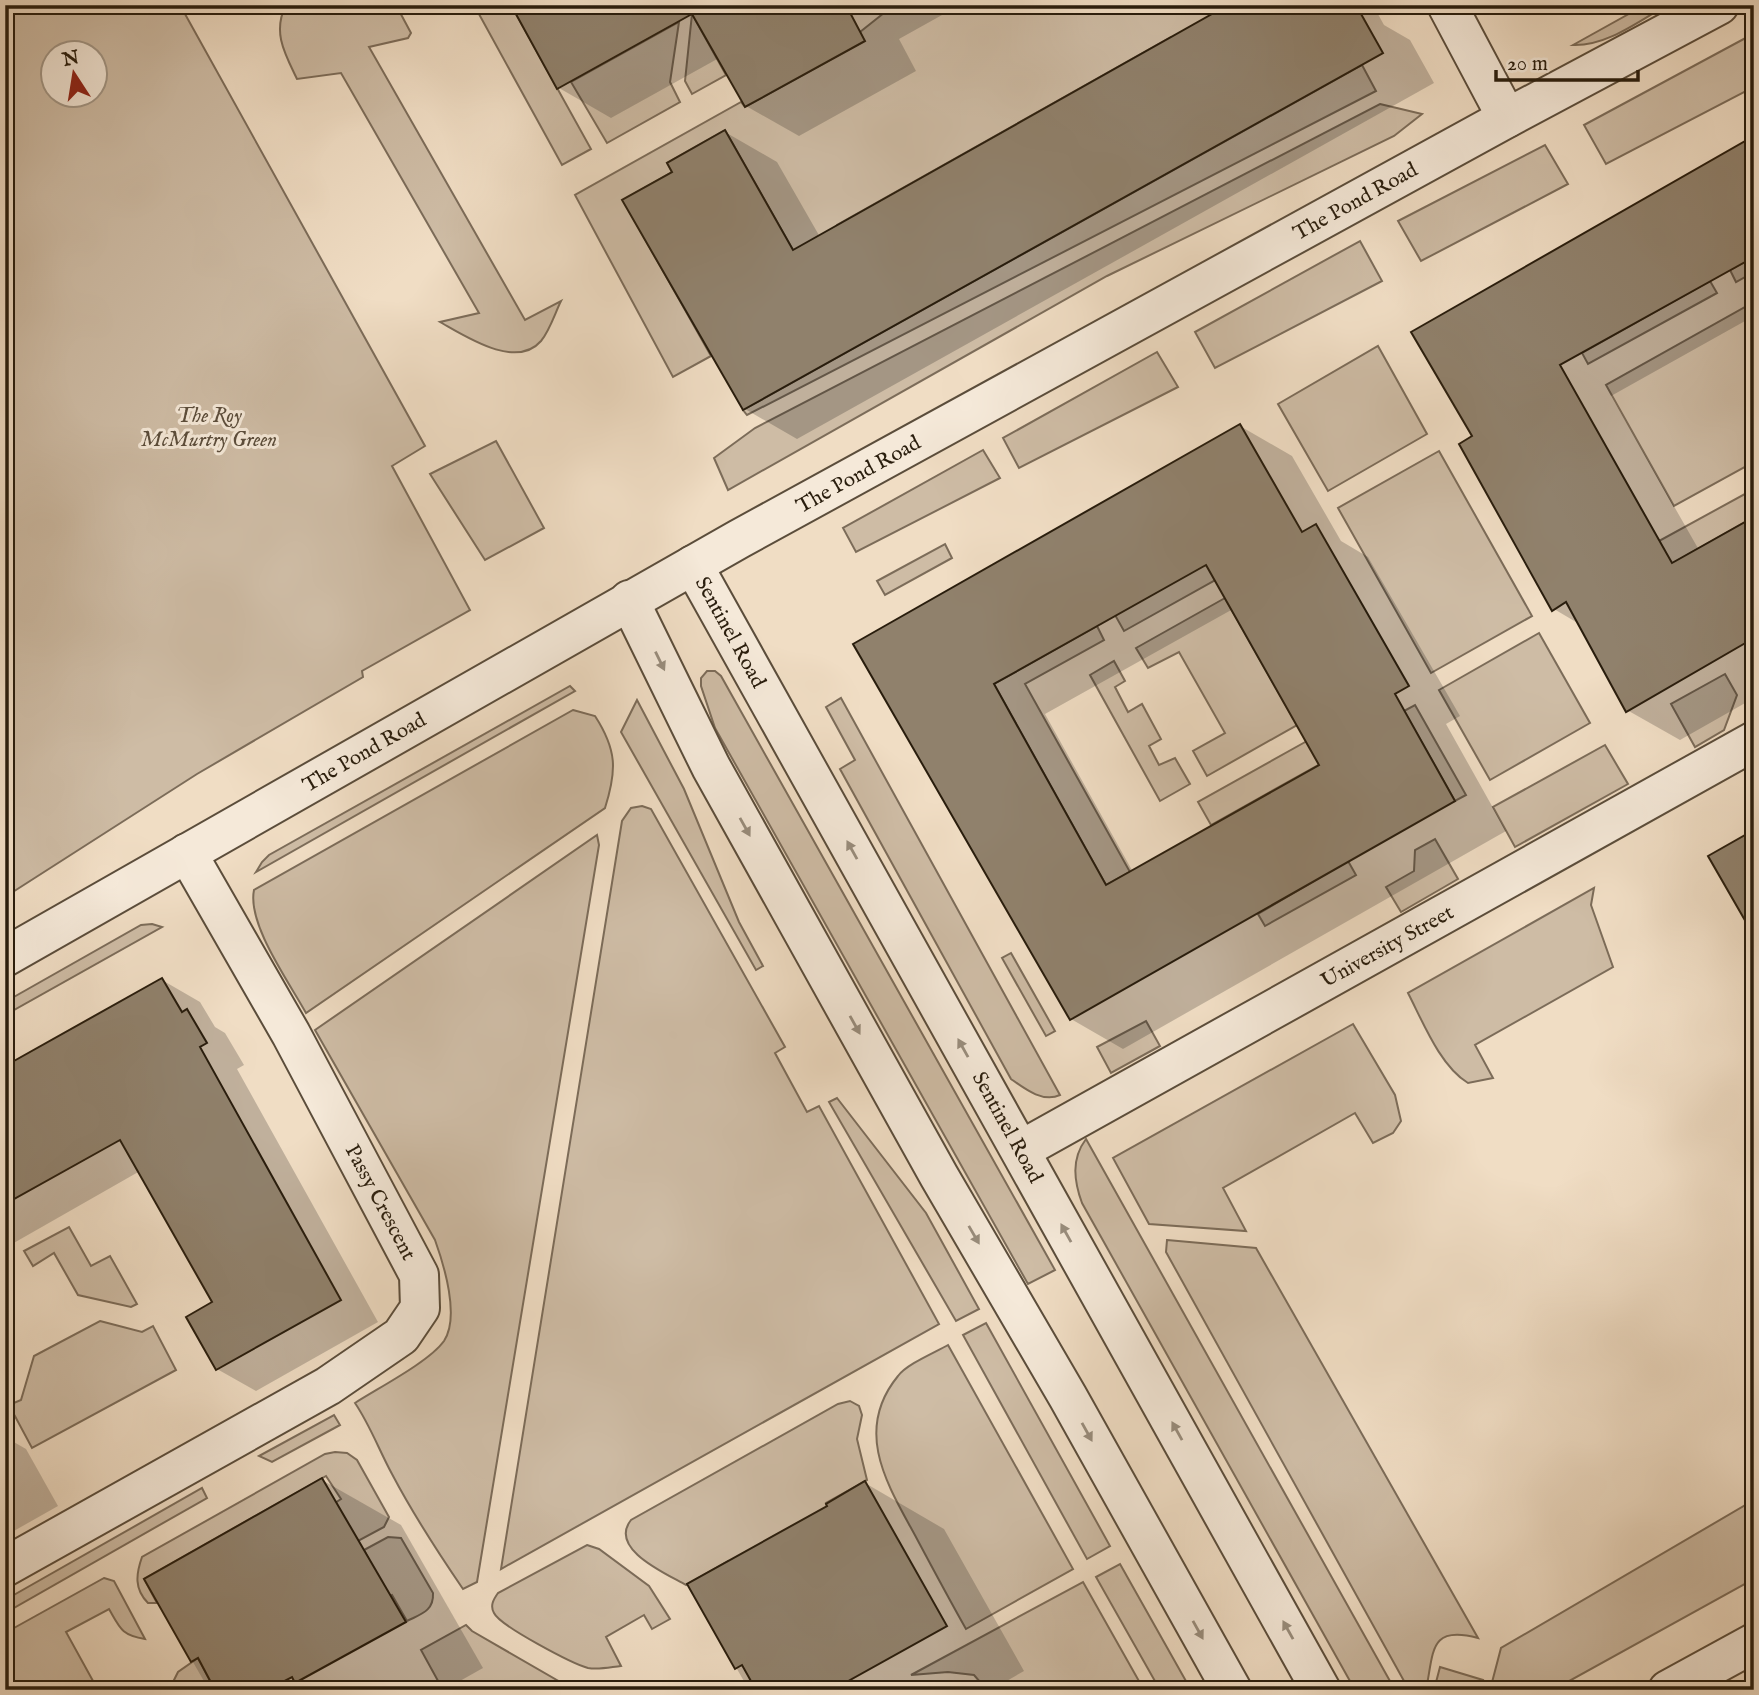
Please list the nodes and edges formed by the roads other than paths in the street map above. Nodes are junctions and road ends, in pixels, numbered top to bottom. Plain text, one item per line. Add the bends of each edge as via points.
1 (1447, 5) edge
2 (1718, 5) edge
3 (1507, 118) junction
4 (693, 565) junction
5 (629, 600) junction
6 (1754, 741) edge
7 (187, 853) junction
8 (5, 957) edge
9 (1021, 1150) junction
10 (5, 1567) edge
11 (1754, 1643) edge
12 (1232, 1690) edge
13 (1321, 1690) edge
14 (1668, 1690) edge

1 - 3 street
2 - 3 street, The Pond Road
3 - 4 street, The Pond Road
4 - 5 street, The Pond Road
9 -> 4 street, Sentinel Road
5 - 7 street, The Pond Road
5 -> 12 street via 732,803
6 - 9 street, University Street
7 - 8 street, The Pond Road
7 - 10 street, Passy Crescent via 291,1034 419,1275 420,1308 401,1336 328,1386
13 -> 9 street, Sentinel Road
11 - 14 street

